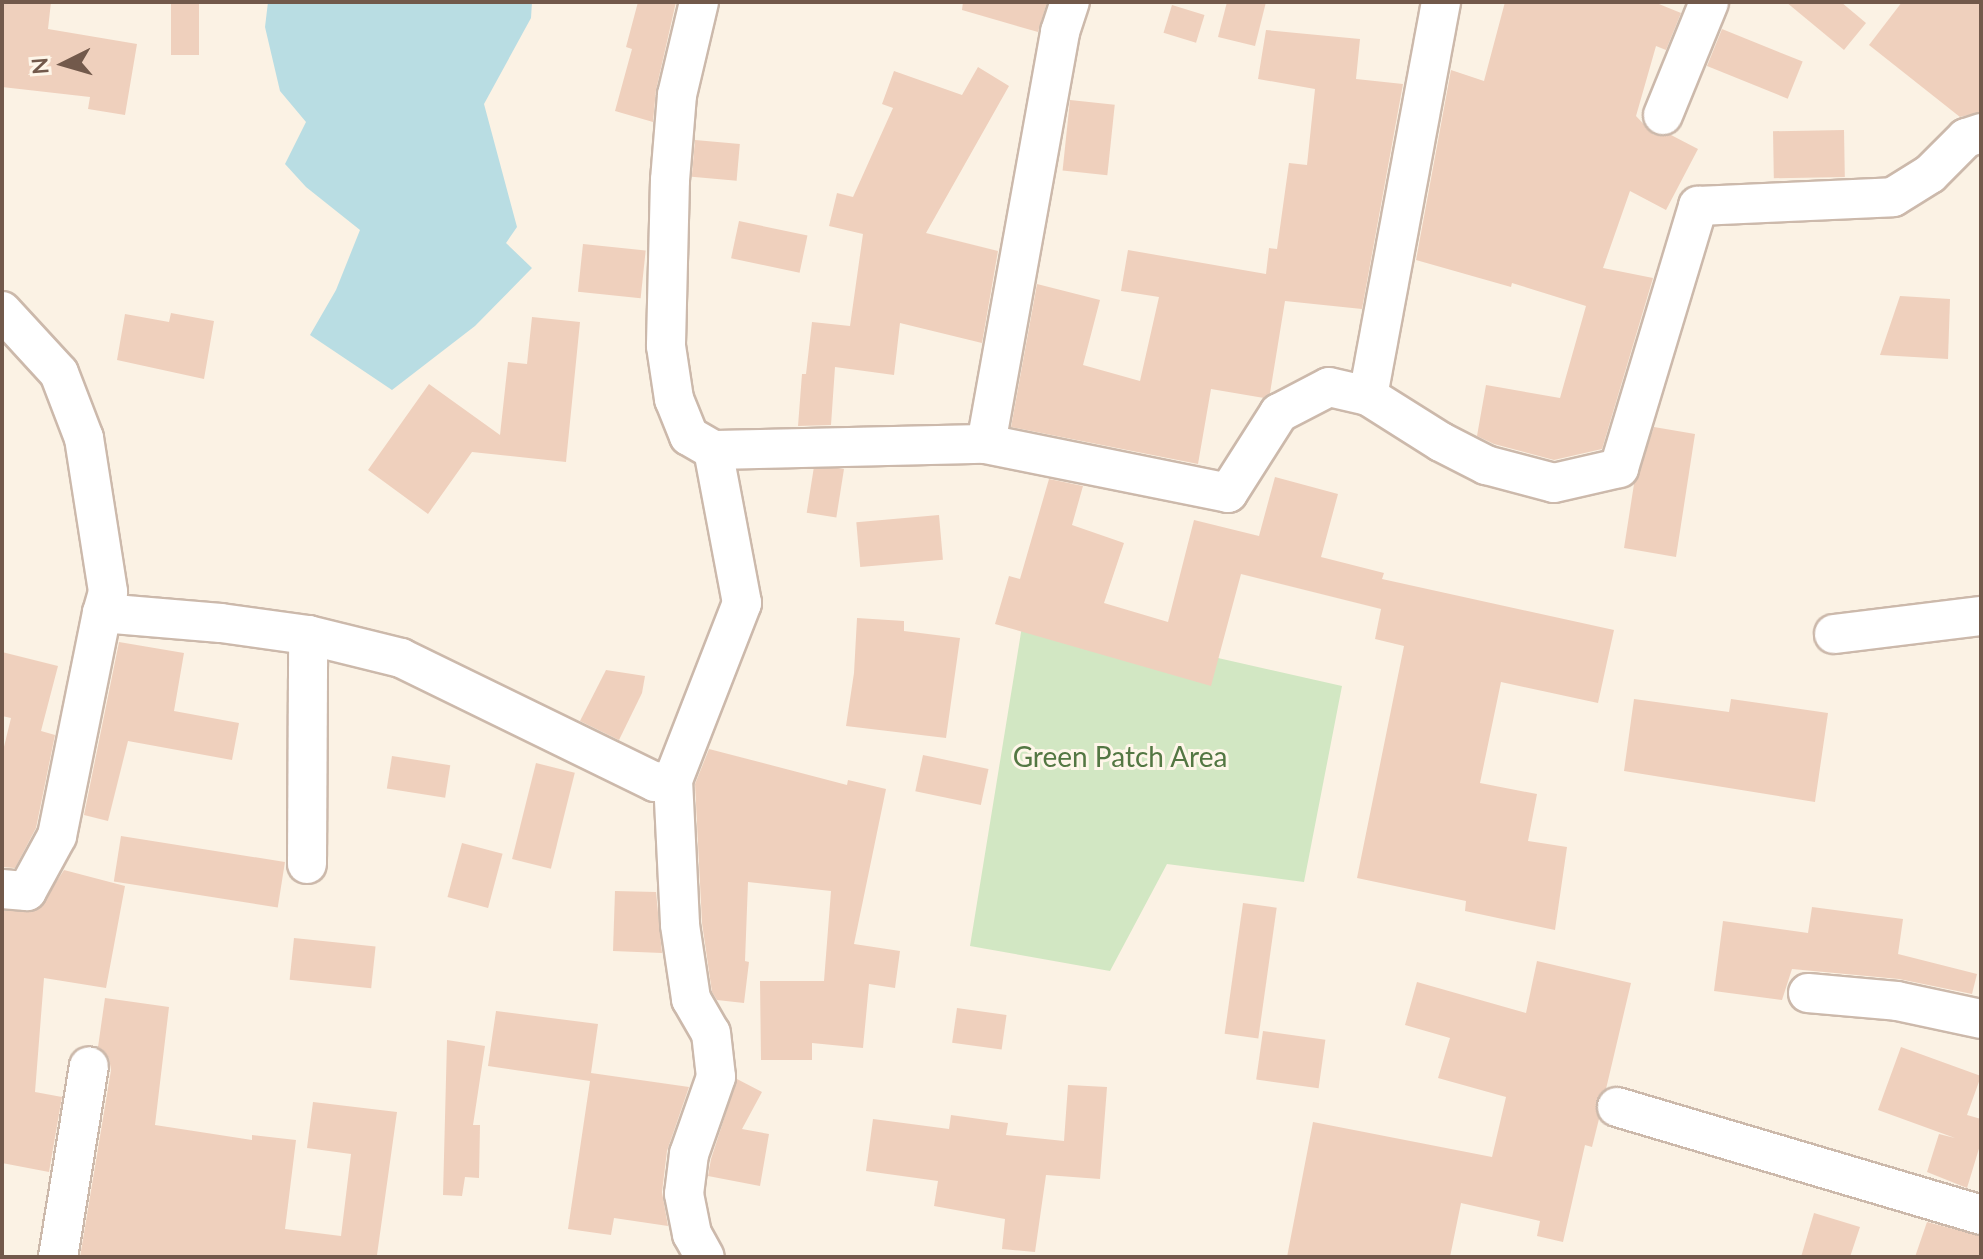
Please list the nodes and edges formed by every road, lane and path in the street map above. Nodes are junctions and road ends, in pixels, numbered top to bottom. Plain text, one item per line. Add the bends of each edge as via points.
1 (699, 2) edge
2 (1070, 2) edge
3 (1441, 2) edge
4 (1709, 2) edge
5 (1663, 115) dead end
6 (1981, 133) edge
7 (2, 311) edge
8 (1368, 396) junction
9 (986, 444) junction
10 (713, 450) junction
11 (102, 613) junction
12 (1981, 616) edge
13 (1834, 634) dead end
14 (308, 635) junction
15 (673, 780) junction
16 (307, 864) dead end
17 (2, 889) edge
18 (1808, 993) dead end
19 (1981, 1019) edge
20 (89, 1066) dead end
21 (1617, 1107) dead end
22 (1981, 1215) edge
23 (58, 1257) edge
24 (705, 1257) edge

1 - 10 street via 677,95 666,346 674,399 689,436
2 - 9 street via 1060,32
3 - 8 street
4 - 5 street
6 - 8 street via 1966,138 1930,174 1893,197 1698,206 1619,468 1554,483 1486,465
7 - 11 street via 59,373 84,438 108,592
8 - 9 street via 1329,387 1279,413 1228,493
9 - 10 street
10 - 15 street via 742,603
11 - 14 street
11 - 17 street via 57,836 27,891
12 - 13 street
14 - 15 street via 401,658 655,782
14 - 16 street
15 - 24 street via 680,925 691,999 711,1033 716,1077 689,1154 684,1194 692,1234
18 - 19 street via 1897,1001
20 - 23 street
21 - 22 street

